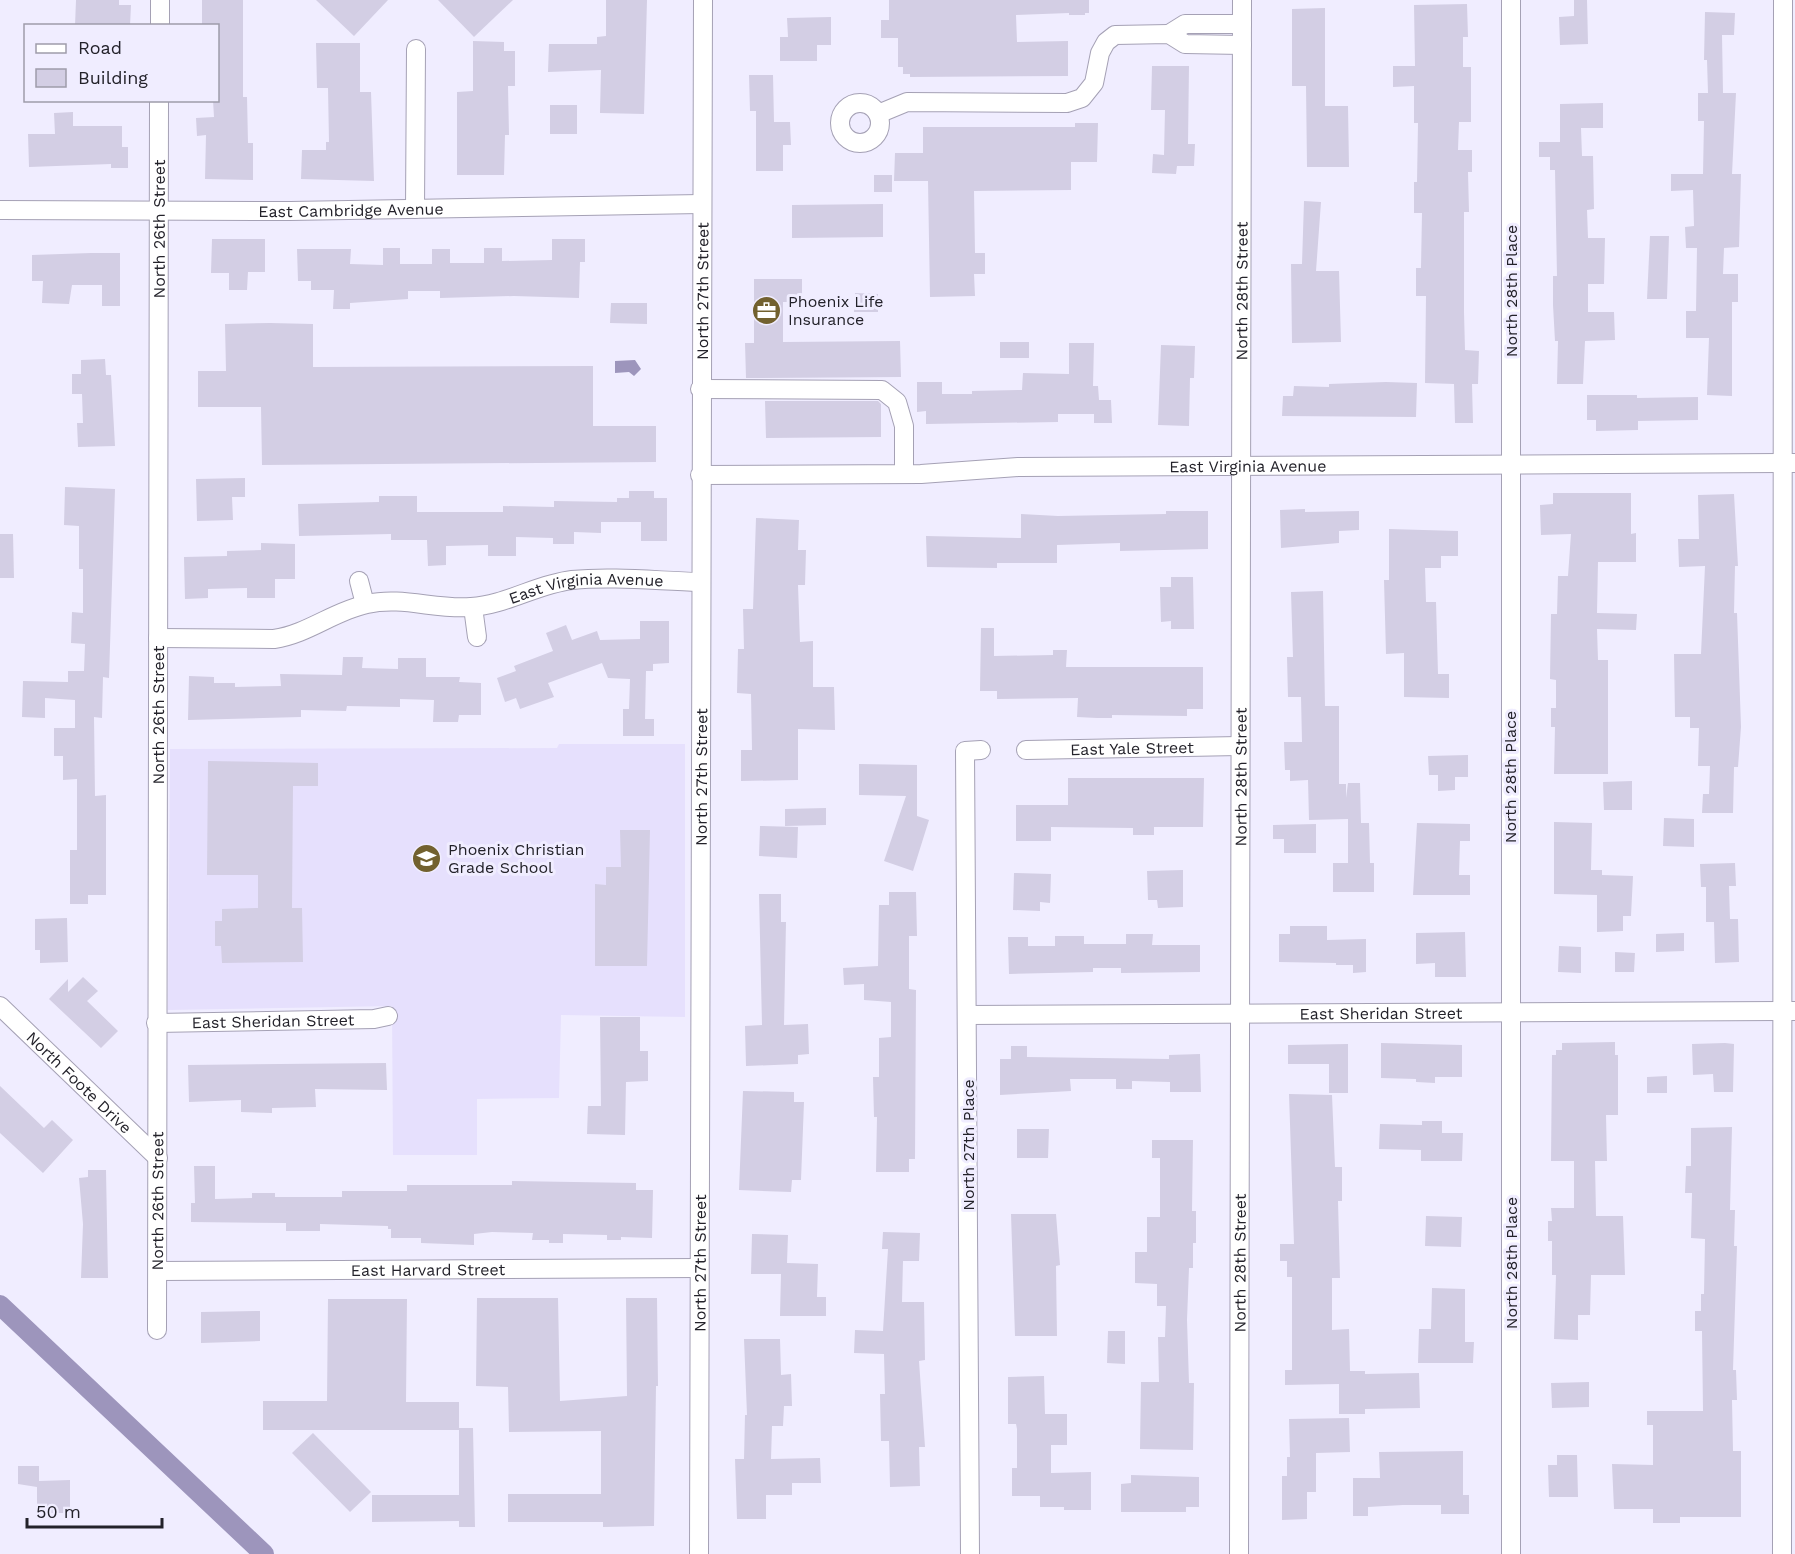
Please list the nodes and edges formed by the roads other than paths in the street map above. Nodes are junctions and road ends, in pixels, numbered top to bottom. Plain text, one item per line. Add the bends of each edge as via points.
1 (160, 0) edge
2 (702, 0) edge
3 (1242, 0) edge
4 (1511, 0) edge
5 (1783, 0) edge
6 (160, 24) edge
7 (1242, 24) junction
8 (1169, 34) junction
9 (1242, 45) junction
10 (416, 49) dead end
11 (159, 102) edge
12 (878, 114) dead end
13 (700, 204) junction
14 (415, 209) junction
15 (0, 210) edge
16 (159, 211) junction
17 (700, 389) junction
18 (1511, 463) junction
19 (1789, 463) edge
20 (1240, 465) junction
21 (904, 474) junction
22 (700, 475) junction
23 (359, 581) dead end
24 (699, 582) junction
25 (365, 604) junction
26 (473, 607) junction
27 (477, 637) dead end
28 (158, 638) junction
29 (1239, 746) junction
30 (981, 750) dead end
31 (1026, 750) dead end
32 (0, 1006) edge
33 (1788, 1011) edge
34 (1510, 1012) junction
35 (1238, 1014) junction
36 (967, 1015) junction
37 (388, 1016) dead end
38 (156, 1023) junction
39 (158, 1158) junction
40 (699, 1268) junction
41 (158, 1270) junction
42 (157, 1330) dead end
43 (699, 1554) edge
44 (970, 1554) edge
45 (1239, 1554) edge
46 (1511, 1554) edge
47 (1782, 1554) edge

1 - 6 street
2 - 13 street, North 27th Street
3 - 7 street, North 28th Street
4 - 18 street, North 28th Place
5 - 19 street
7 - 8 street via 1185,24
7 - 9 street, North 28th Street
8 - 9 street via 1185,44
8 - 12 street via 1115,35 1100,53 1094,83 1082,98 1066,103 907,102
9 - 20 street, North 28th Street
10 - 14 street
11 - 16 street, North 26th Street
13 - 14 street, East Cambridge Avenue
13 - 17 street, North 27th Street
14 - 16 street, East Cambridge Avenue
15 - 16 street, East Cambridge Avenue
16 - 28 street, North 26th Street
17 - 21 street via 882,390 897,402 904,426
17 - 22 street, North 27th Street
18 - 19 street, East Virginia Avenue
18 - 20 street, East Virginia Avenue
18 - 34 street, North 28th Place
19 - 33 street
20 - 21 street, East Virginia Avenue via 1018,467
20 - 29 street, North 28th Street
21 - 22 street, East Virginia Avenue
22 - 24 street, North 27th Street
23 - 25 street
24 - 26 street, East Virginia Avenue via 573,580
24 - 40 street, North 27th Street
25 - 26 street, East Virginia Avenue via 385,600
25 - 28 street, East Virginia Avenue via 292,636 274,639
26 - 27 street
28 - 38 street, North 26th Street
29 - 31 street, East Yale Street
29 - 35 street, North 28th Street
30 - 36 street, North 27th Place via 965,751
32 - 39 street, North Foote Drive
33 - 34 street, East Sheridan Street
33 - 47 street
34 - 35 street, East Sheridan Street
34 - 46 street, North 28th Place
35 - 36 street, East Sheridan Street
35 - 45 street, North 28th Street
36 - 44 street, North 27th Place
37 - 38 street, East Sheridan Street
38 - 39 street, North 26th Street
39 - 41 street, North 26th Street
40 - 41 street, East Harvard Street
40 - 43 street, North 27th Street
41 - 42 street, North 26th Street

